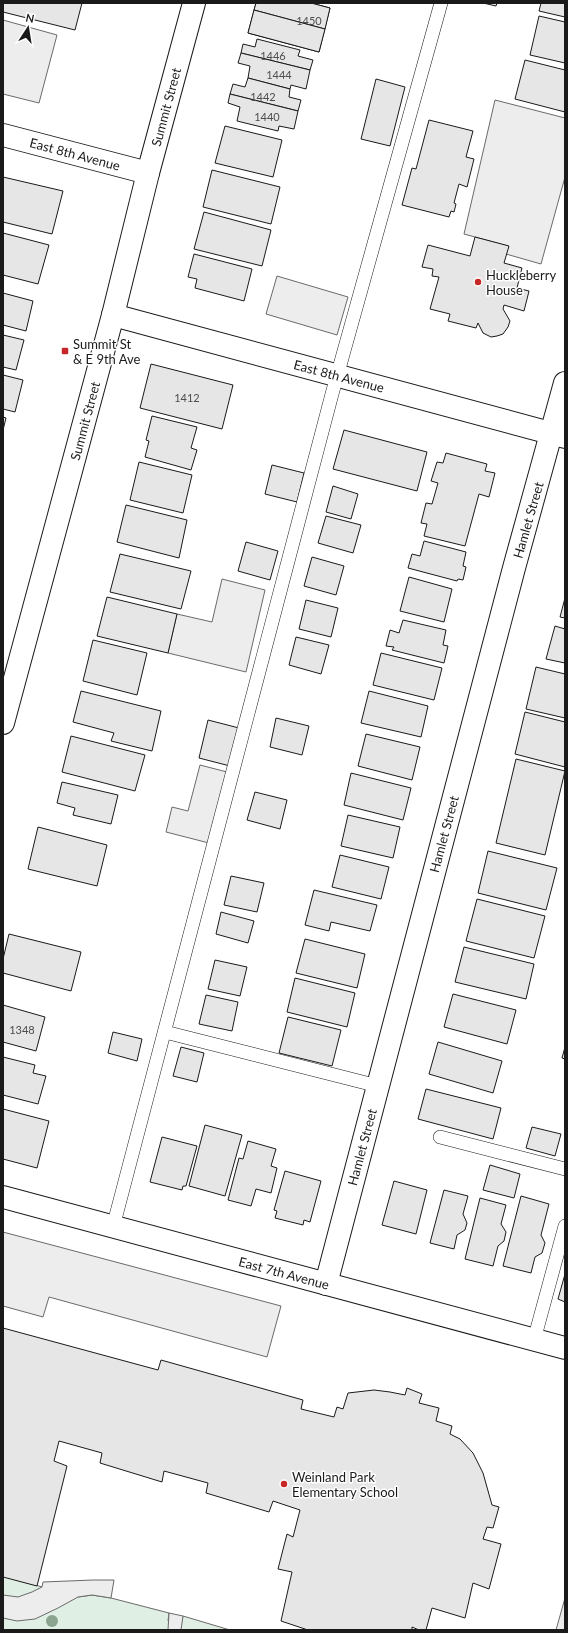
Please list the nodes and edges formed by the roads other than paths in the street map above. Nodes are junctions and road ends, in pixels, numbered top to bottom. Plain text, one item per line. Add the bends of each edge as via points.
1 (194, 3) edge
2 (441, 3) edge
3 (3, 135) edge
4 (148, 173) junction
5 (114, 315) junction
6 (337, 376) junction
7 (565, 383) edge
8 (558, 435) edge
9 (3, 723) edge
10 (165, 1032) junction
11 (378, 1086) junction
12 (440, 1136) dead end
13 (565, 1170) edge
14 (3, 1197) edge
15 (565, 1226) edge
16 (113, 1227) junction
17 (326, 1284) junction
18 (534, 1340) junction
19 (565, 1348) edge

1 - 4 street, Summit Street
2 - 6 lane
3 - 4 street, East 8th Avenue
4 - 5 street, Summit Street
5 - 6 street, East 8th Avenue
5 - 9 street, Summit Street
6 - 8 street, East 8th Avenue
6 - 10 lane
7 - 8 street, Hamlet Street
8 - 11 street, Hamlet Street via 514,568
10 - 11 lane
10 - 16 lane
11 - 17 street, Hamlet Street
12 - 13 lane
14 - 16 street, East 7th Avenue
15 - 18 lane
16 - 17 street, East 7th Avenue
17 - 18 street, East 7th Avenue
18 - 19 street, East 7th Avenue

